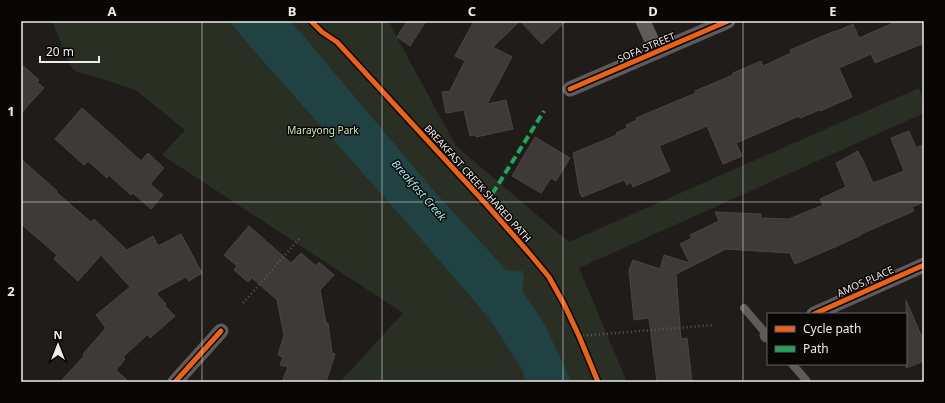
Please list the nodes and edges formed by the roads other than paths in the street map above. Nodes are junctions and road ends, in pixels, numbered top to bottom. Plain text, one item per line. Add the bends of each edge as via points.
1 (643, 21) edge
2 (728, 21) edge
3 (657, 52) junction
4 (570, 90) dead end
5 (924, 265) edge
6 (744, 308) dead end
7 (816, 313) edge
8 (221, 331) dead end
9 (767, 334) edge
10 (793, 365) edge
11 (806, 380) dead end
12 (175, 382) edge

1 - 3 street
2 - 3 street, SOFA STREET
3 - 4 street, SOFA STREET
5 - 7 street, AMOS PLACE
6 - 9 lane
8 - 12 street
10 - 11 lane

